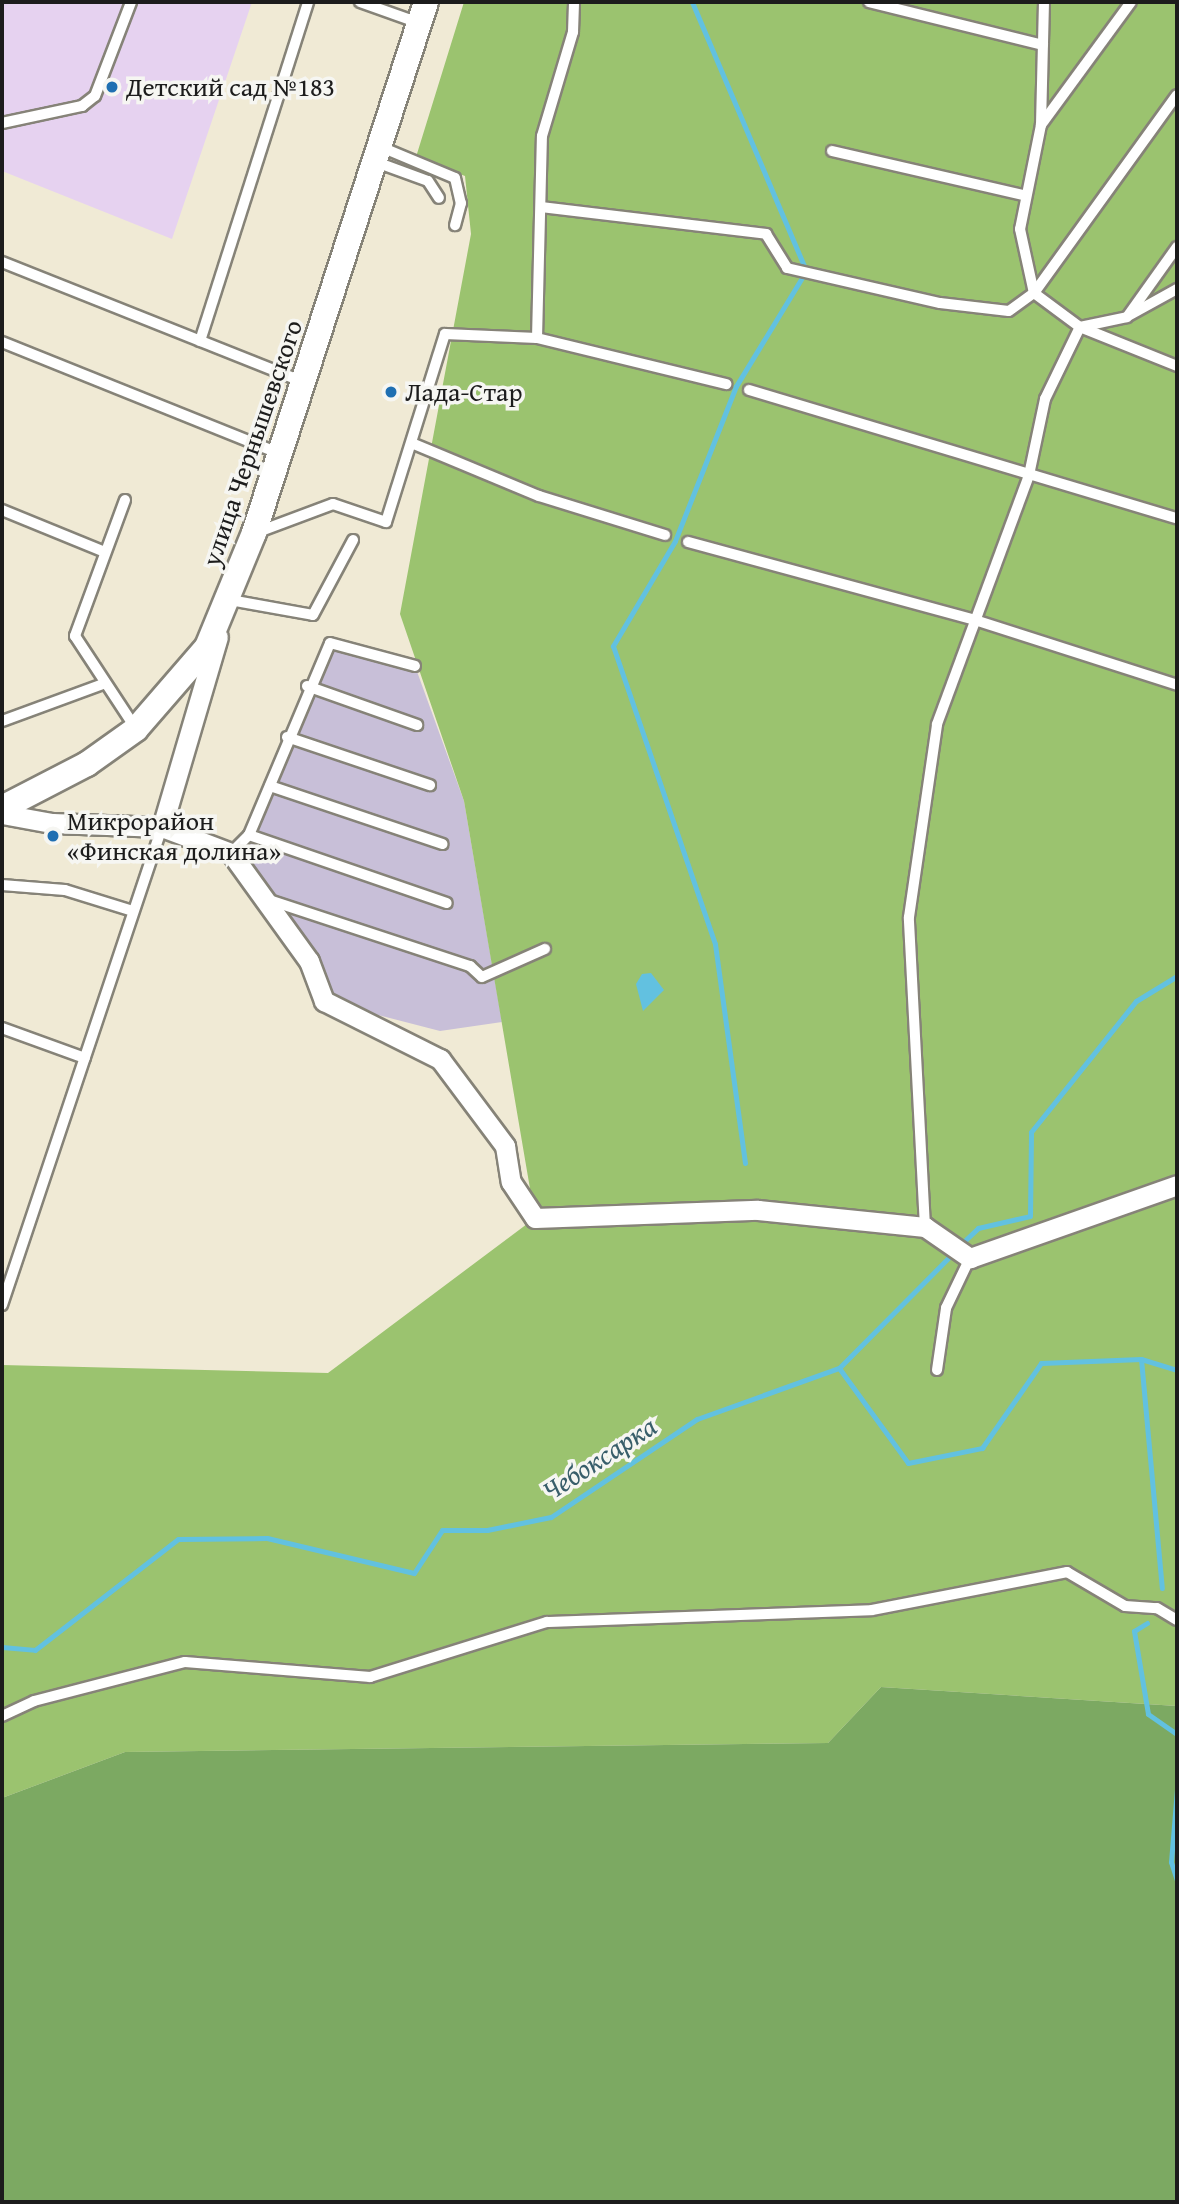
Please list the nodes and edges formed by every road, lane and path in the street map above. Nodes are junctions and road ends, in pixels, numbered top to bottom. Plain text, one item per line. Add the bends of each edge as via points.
1 (131, 2) edge
2 (308, 2) edge
3 (360, 2) edge
4 (574, 2) edge
5 (869, 2) edge
6 (1044, 2) edge
7 (1131, 2) edge
8 (422, 13) edge
9 (1043, 45) junction
10 (1177, 95) edge
11 (2, 124) edge
12 (1041, 125) junction
13 (832, 151) dead end
14 (378, 155) junction
15 (1023, 195) junction
16 (439, 198) dead end
17 (541, 207) junction
18 (455, 225) dead end
19 (1177, 247) edge
20 (2, 262) edge
21 (1177, 289) edge
22 (1034, 293) junction
23 (1126, 317) junction
24 (1080, 327) junction
25 (537, 338) junction
26 (200, 341) junction
27 (2, 342) edge
28 (1177, 366) edge
29 (304, 382) junction
30 (726, 384) dead end
31 (749, 390) dead end
32 (414, 444) junction
33 (280, 454) junction
34 (1029, 475) junction
35 (125, 500) dead end
36 (2, 510) edge
37 (1177, 518) edge
38 (254, 533) junction
39 (664, 535) dead end
40 (353, 540) dead end
41 (688, 542) dead end
42 (104, 552) junction
43 (228, 604) junction
44 (975, 620) junction
45 (415, 666) dead end
46 (103, 684) junction
47 (1177, 685) edge
48 (307, 686) junction
49 (2, 721) edge
50 (417, 724) dead end
51 (136, 729) junction
52 (287, 737) junction
53 (430, 785) dead end
54 (270, 786) junction
55 (2, 808) edge
56 (2, 814) edge
57 (162, 827) junction
58 (249, 835) junction
59 (442, 844) dead end
60 (231, 853) junction
61 (2, 885) edge
62 (262, 897) junction
63 (447, 903) dead end
64 (133, 911) junction
65 (545, 949) dead end
66 (2, 1028) edge
67 (85, 1058) junction
68 (1177, 1185) edge
69 (925, 1227) junction
70 (970, 1258) junction
71 (2, 1305) edge
72 (937, 1370) dead end
73 (1177, 1620) edge
74 (2, 1717) edge

1 - 11 lane via 95,96 82,106
2 - 26 lane
3 - 8 lane
4 - 17 lane via 573,32 542,136
5 - 9 lane
6 - 9 lane
7 - 12 lane
8 - 14 street, улица Чернышевского
9 - 12 lane
10 - 22 lane
12 - 15 lane
13 - 15 lane
14 - 16 lane via 428,181
14 - 18 lane via 455,178 461,203
14 - 29 street, улица Чернышевского
15 - 22 lane via 1020,229
17 - 22 lane via 766,234 787,268 940,303 1009,311
17 - 25 lane
19 - 23 lane
20 - 26 lane
21 - 23 lane
22 - 24 lane
23 - 24 lane
24 - 28 lane
24 - 34 lane via 1045,399
25 - 30 lane
25 - 32 lane via 445,334
26 - 29 lane
27 - 33 lane
29 - 33 street, улица Чернышевского
31 - 34 lane
32 - 38 lane via 387,522 332,504
32 - 39 lane via 539,496
33 - 38 street, улица Чернышевского
34 - 37 lane
34 - 44 lane
35 - 42 lane
36 - 42 lane
38 - 43 street, улица Чернышевского
40 - 43 lane via 313,615
41 - 44 lane
42 - 46 lane via 75,636
43 - 51 street, улица Чернышевского via 188,675
43 - 57 street
44 - 47 lane
44 - 69 lane via 937,724 909,917
45 - 48 lane via 339,641 323,650
46 - 49 lane
46 - 51 lane
48 - 50 lane
48 - 52 lane
51 - 55 street, улица Чернышевского via 86,764
52 - 53 lane
52 - 54 lane
54 - 58 lane
54 - 59 lane
56 - 57 street via 52,823
57 - 60 street
57 - 64 lane
58 - 60 lane
58 - 63 lane
60 - 62 street
61 - 64 lane via 65,890
62 - 65 lane via 470,966 482,977
62 - 69 street via 309,961 324,1000 440,1059 505,1146 511,1182 535,1218 758,1210
64 - 67 lane
66 - 67 lane
67 - 71 lane
68 - 70 street
69 - 70 street
70 - 72 lane via 946,1308
73 - 74 lane via 1157,1608 1125,1606 1067,1572 872,1610 547,1622 370,1677 185,1662 34,1701

